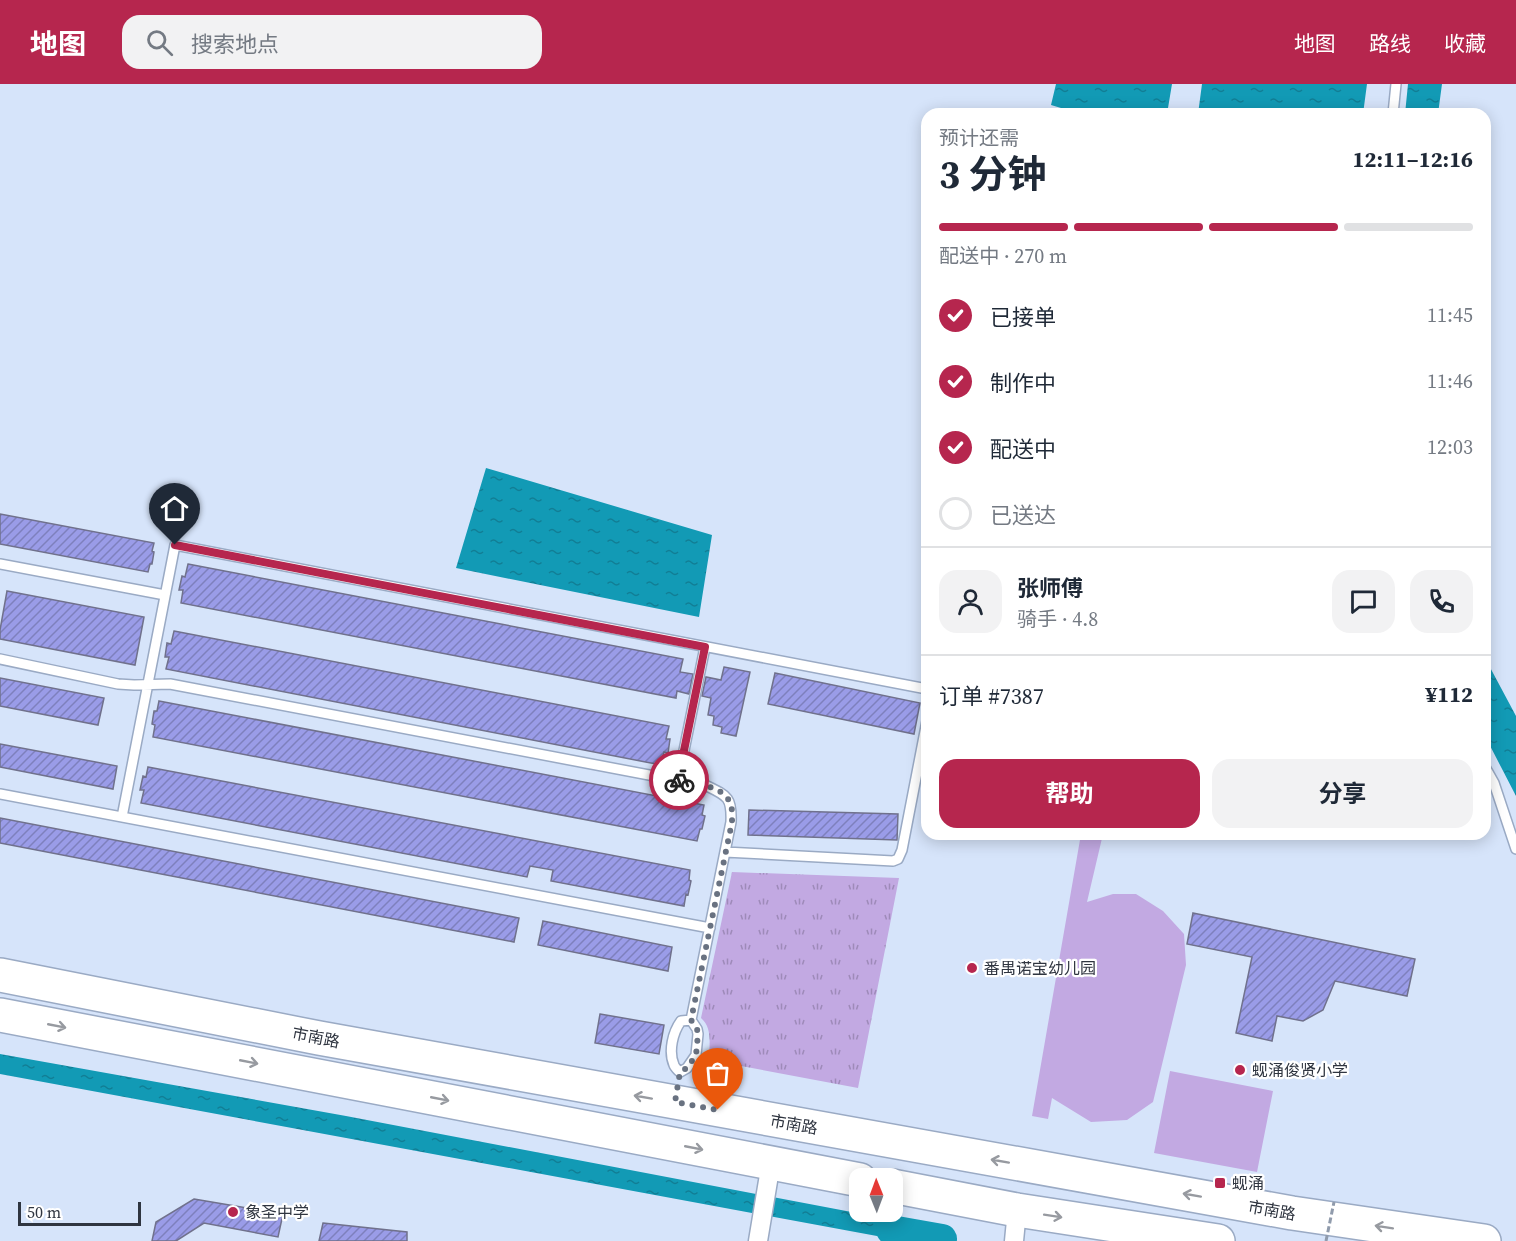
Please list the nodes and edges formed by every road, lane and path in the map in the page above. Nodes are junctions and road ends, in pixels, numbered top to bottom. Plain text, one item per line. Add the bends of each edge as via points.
1 (1396, 84) edge
2 (1394, 108) edge
3 (0, 564) edge
4 (165, 595) junction
5 (705, 647) junction
6 (0, 659) edge
7 (148, 684) junction
8 (921, 688) edge
9 (921, 752) edge
10 (1491, 778) edge
11 (678, 780) junction
12 (0, 794) edge
13 (122, 817) junction
14 (1516, 849) edge
15 (725, 852) junction
16 (710, 928) junction
17 (0, 975) edge
18 (0, 1015) edge
19 (691, 1020) junction
20 (677, 1087) junction
21 (769, 1175) junction
22 (849, 1179) edge
23 (903, 1189) edge
24 (1334, 1202) dead end
25 (1015, 1225) edge
26 (759, 1239) edge
27 (1218, 1241) edge
28 (1326, 1241) edge
29 (1484, 1241) edge

1 - 2 lane
3 - 4 lane
4 - 5 lane via 175,545
4 - 7 lane
5 - 8 lane
5 - 11 lane
6 - 7 lane via 118,684
7 - 11 lane via 170,684
7 - 13 lane
9 - 15 lane via 898,859
10 - 14 lane
11 - 15 lane via 706,786 729,799 732,822
12 - 13 lane
13 - 16 lane
15 - 16 lane
16 - 19 lane
20 -> 17 highway, 市南路 via 320,1038
18 -> 21 highway
19 - 20 lane via 698,1034 696,1055
19 - 20 lane via 681,1021 672,1041
29 -> 20 highway, 市南路 via 1292,1213
21 - 22 highway
21 - 26 street
23 - 25 highway
24 - 28 path, bridge
25 -> 27 highway

